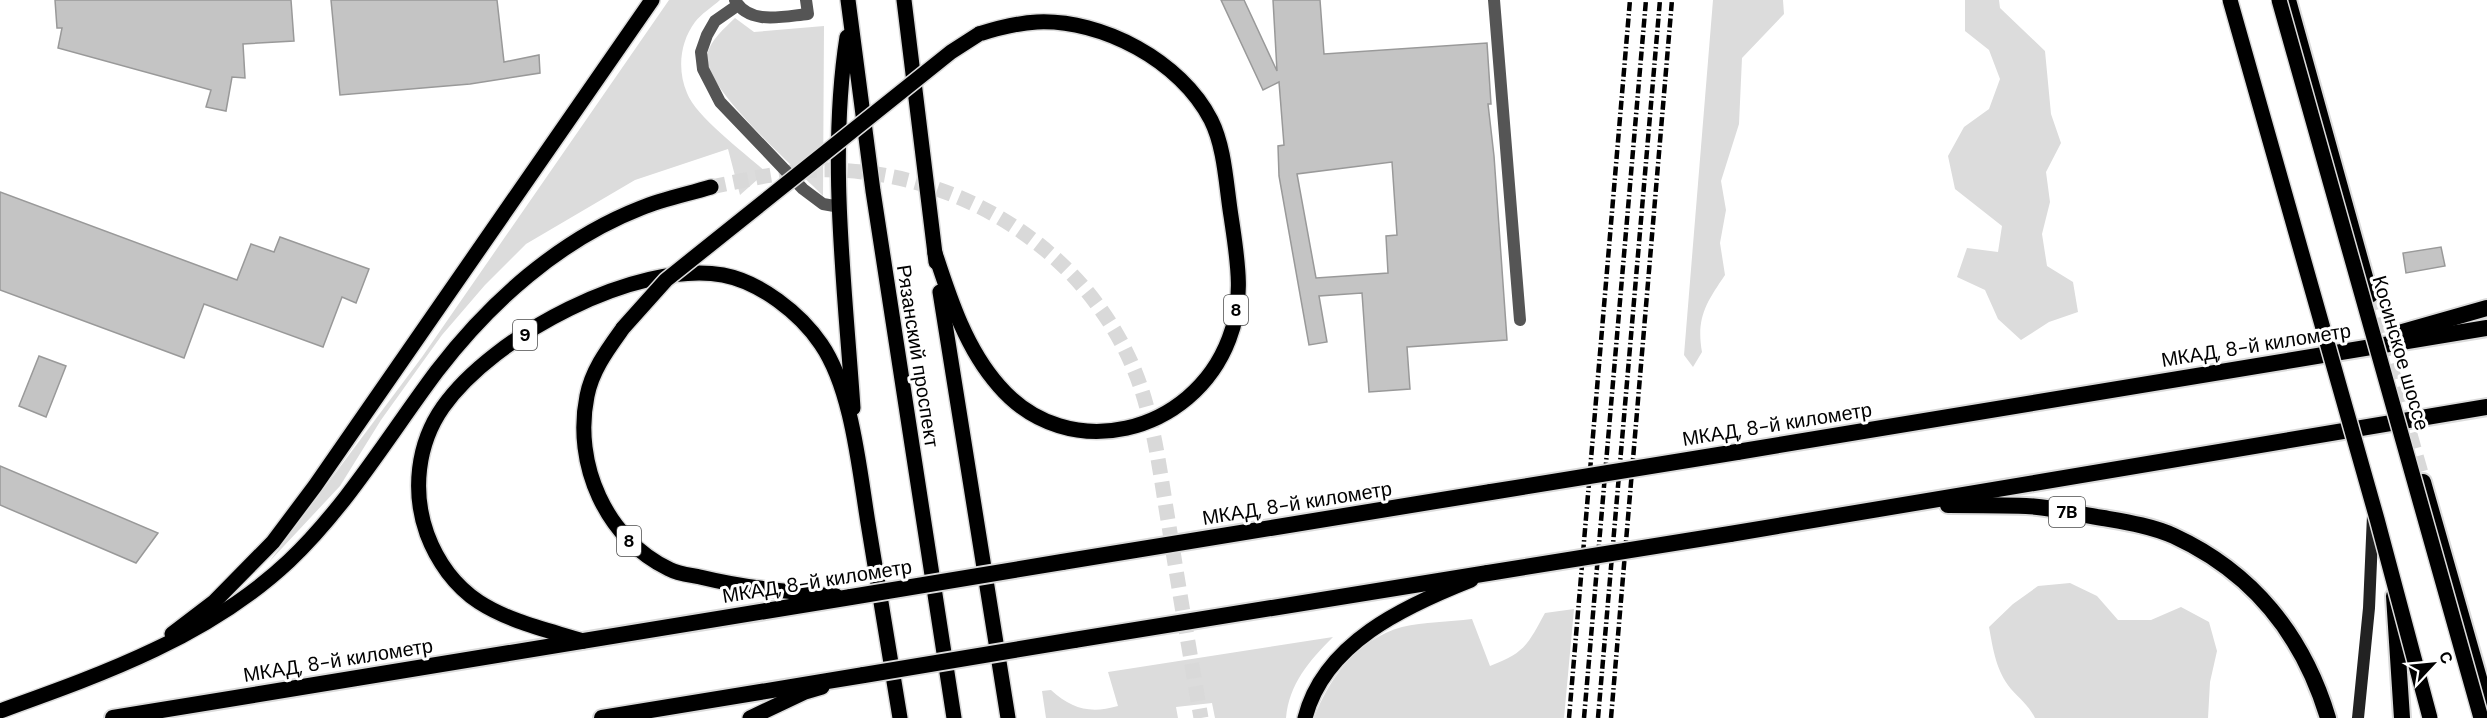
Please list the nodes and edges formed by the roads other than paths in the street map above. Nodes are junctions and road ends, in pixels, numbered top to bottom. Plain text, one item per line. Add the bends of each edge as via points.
1 (652, 0) edge
2 (806, 0) edge
3 (848, 0) edge
4 (904, 0) edge
5 (1494, 0) edge
6 (2230, 0) edge
7 (2236, 0) edge
8 (2279, 0) edge
9 (2288, 0) edge
10 (737, 2) edge
11 (850, 19) junction
12 (711, 187) tunnel mouth
13 (840, 207) junction
14 (935, 253) junction
15 (2370, 295) tunnel mouth
16 (2323, 307) dead end
17 (2487, 308) edge
18 (1520, 320) dead end
19 (2487, 328) edge
20 (2323, 355) junction
21 (2487, 407) edge
22 (856, 446) junction
23 (2423, 482) tunnel mouth
24 (2374, 489) joint
25 (1902, 505) junction
26 (1488, 573) junction
27 (851, 597) junction
28 (583, 641) junction
29 (146, 654) junction
30 (864, 675) junction
31 (677, 706) junction
32 (2487, 706) edge
33 (0, 711) edge
34 (113, 718) edge
35 (602, 718) edge
36 (626, 718) edge
37 (750, 718) edge
38 (900, 718) edge
39 (954, 718) edge
40 (1008, 718) edge
41 (1305, 718) edge
42 (2328, 718) edge
43 (2358, 718) edge
44 (2402, 718) edge
45 (2430, 718) edge
46 (2481, 718) edge

1 - 29 main road via 273,542 214,602
2 - 10 lane via 808,14 759,18
3 - 11 main road, Рязанский проспект
4 - 14 main road, Рязанский проспект
5 - 18 lane
6 - 45 main road, bridge
7 - 16 highway
8 - 46 main road, Косинское шоссе, bridge
9 - 15 highway
10 - 13 lane via 715,21 707,35 701,51 702,69 720,102 803,189 823,204
11 - 13 main road via 840,81
11 - 39 main road, Рязанский проспект via 876,215
12 - 29 main road via 641,208 587,235 535,269 480,319 339,507 290,560 225,612
13 - 22 main road
14 - 27 main road, 8, bridge via 956,315 999,387 1036,416 1080,430 1126,429 1170,412 1205,381 1229,340 1236,318 1239,269 1220,148 1211,121 1194,96 1154,57 1099,31 1039,22 1008,25 979,34 951,52 666,280 600,360 587,395 583,434 591,476 608,516 634,547 670,570 719,582
14 - 40 main road, Рязанский проспект
17 - 20 highway
19 - 20 highway, МКАД, 8-й километр
20 - 27 highway, МКАД, 8-й километр, bridge
21 - 25 highway
22 - 28 main road, 9 via 836,371 820,343 796,315 774,298 724,276 667,275 612,290 555,316 497,353 459,388 431,428 419,475 423,523 443,567 478,601 499,613
22 - 38 main road
23 - 32 highway
24 - 43 main road via 2369,608
24 - 44 highway via 2393,584
25 - 26 highway, bridge
25 - 42 highway, 7B via 2028,506 2127,522 2172,535 2223,563 2263,598 2295,641
26 - 30 highway, bridge
26 - 41 main road via 1436,594 1360,638 1314,689
27 - 28 highway, МКАД, 8-й километр
28 - 34 highway, МКАД, 8-й километр
29 - 33 main road via 91,679
30 - 31 highway
30 - 37 main road via 805,692
31 - 35 highway
31 - 36 main road

